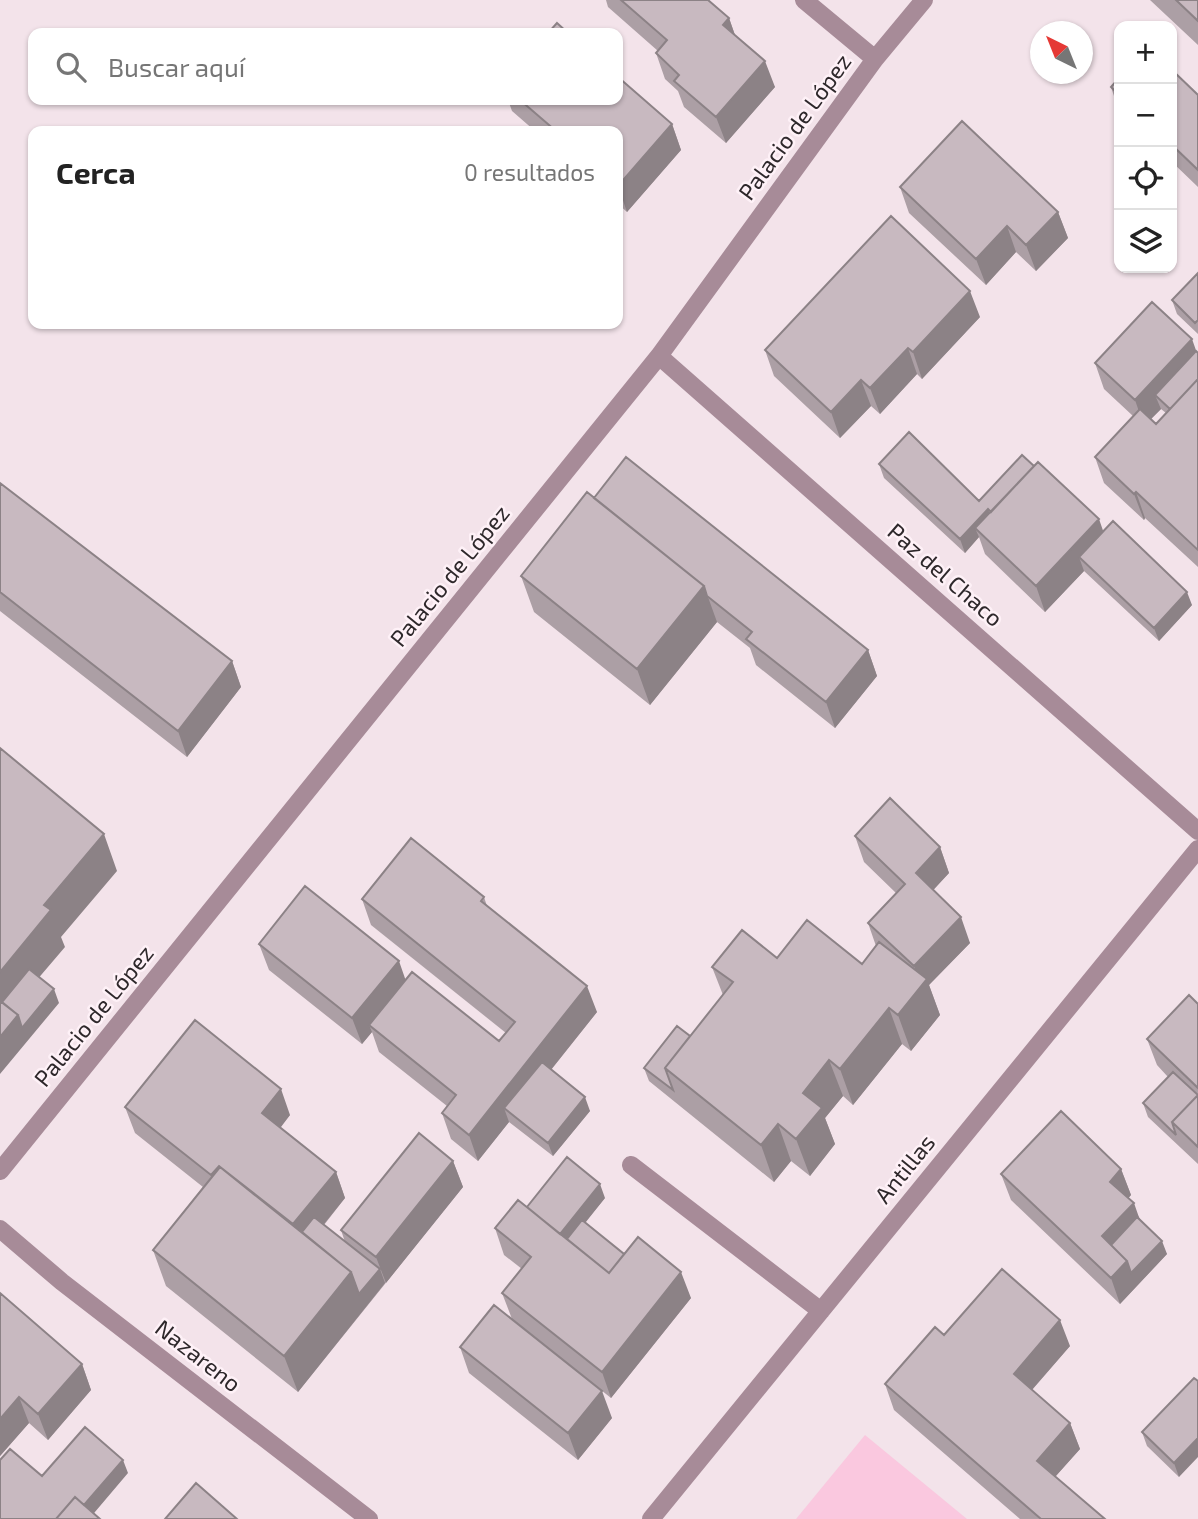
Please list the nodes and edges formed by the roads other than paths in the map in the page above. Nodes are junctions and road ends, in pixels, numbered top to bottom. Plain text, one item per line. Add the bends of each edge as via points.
1 (804, 0) edge
2 (924, 0) edge
3 (875, 60) junction
4 (659, 356) junction
5 (1198, 831) edge
6 (1198, 849) edge
7 (631, 1165) dead end
8 (0, 1171) edge
9 (0, 1229) edge
10 (821, 1311) junction
11 (369, 1519) edge
12 (651, 1519) edge

1 - 3 street
2 - 3 street, Palacio de López
3 - 4 street, Palacio de López
4 - 5 street, Paz del Chaco
4 - 8 street, Palacio de López
6 - 10 street, Antillas
7 - 10 street
9 - 11 street, Nazareno
10 - 12 street, Antillas

